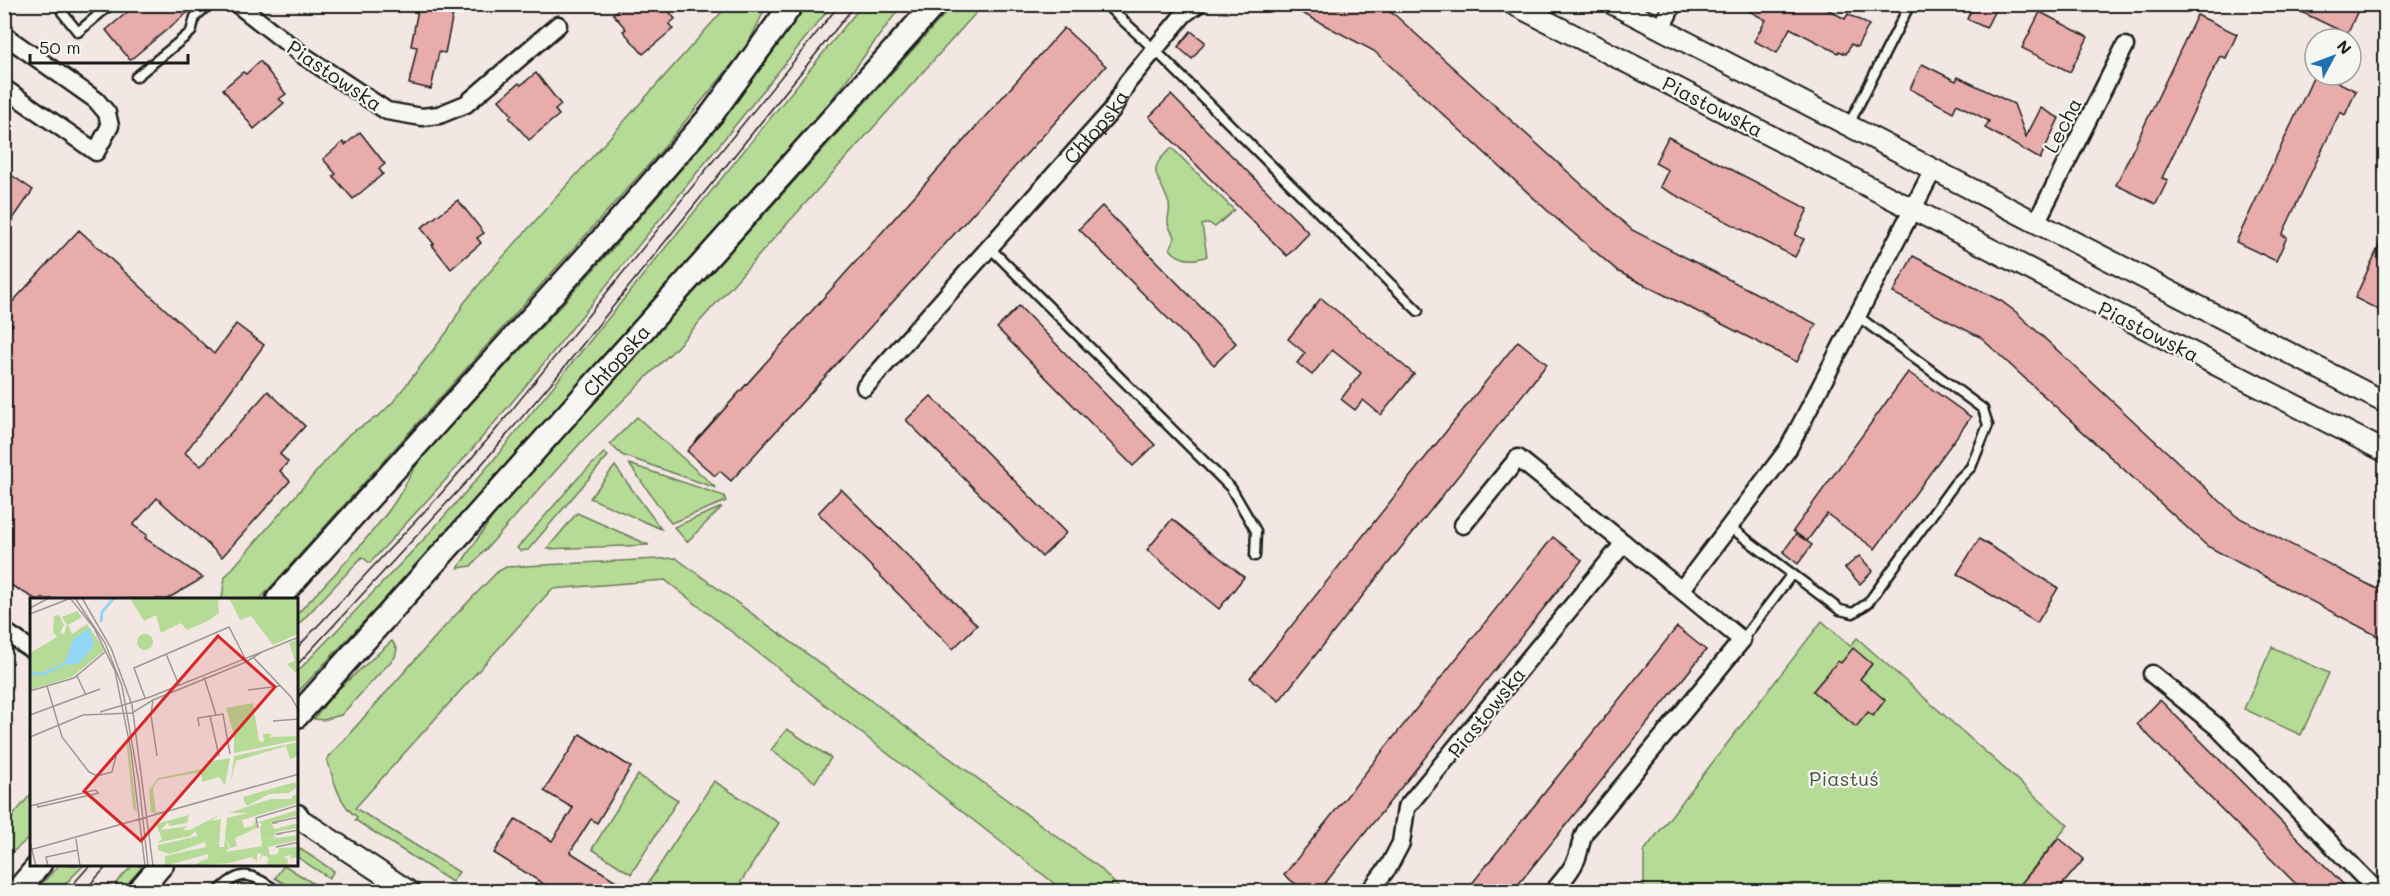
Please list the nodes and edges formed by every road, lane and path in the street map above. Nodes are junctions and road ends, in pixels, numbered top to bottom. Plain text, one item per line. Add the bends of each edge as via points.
1 (70, 4) edge
2 (111, 4) edge
3 (208, 4) edge
4 (237, 4) edge
5 (792, 4) edge
6 (935, 4) edge
7 (1106, 4) edge
8 (1198, 4) edge
9 (1513, 4) edge
10 (1612, 4) edge
11 (1673, 4) edge
12 (1910, 4) edge
13 (558, 25) dead end
14 (1661, 29) junction
15 (4, 35) edge
16 (2125, 46) dead end
17 (1155, 50) junction
18 (136, 77) dead end
19 (4, 87) edge
20 (1848, 126) junction
21 (1933, 170) junction
22 (1913, 210) junction
23 (2036, 223) junction
24 (990, 248) junction
25 (1418, 311) dead end
26 (1856, 315) junction
27 (865, 387) dead end
28 (2385, 403) edge
29 (2384, 450) edge
30 (1463, 525) dead end
31 (1730, 527) junction
32 (1624, 543) junction
33 (1255, 556) dead end
34 (1792, 574) junction
35 (1682, 590) junction
36 (279, 598) edge
37 (4, 631) edge
38 (1742, 640) junction
39 (30, 649) edge
40 (2152, 674) dead end
41 (298, 715) edge
42 (298, 818) edge
43 (38, 866) edge
44 (160, 866) edge
45 (16, 891) edge
46 (138, 891) edge
47 (218, 891) edge
48 (279, 891) edge
49 (410, 891) edge
50 (1369, 891) edge
51 (1553, 891) edge
52 (2378, 891) edge

1 - 2 lane via 62,12 78,32
3 - 18 lane via 195,17 190,32
4 - 13 street, Piastowska via 304,56 387,111 422,117 466,104
5 - 36 main road via 705,123
6 - 41 main road, Chłopska
7 - 17 lane
8 - 17 street, Chłopska via 1184,14
9 - 22 street, Piastowska
10 - 14 street
11 - 14 street
12 - 20 lane
14 - 20 street
15 - 19 street via 96,100 107,113 110,126 96,152
16 - 23 street, Lecha
17 - 24 street, Chłopska via 1127,83 1112,110
17 - 25 lane
20 - 21 street
21 - 22 street
21 - 23 street
22 - 26 street
22 - 29 street, Piastowska
23 - 28 street
24 - 27 street, Chłopska
24 - 33 lane via 1231,488 1256,531
26 - 31 street via 1788,449
26 - 34 lane via 1983,409 1988,425 1971,467 1955,483 1868,603 1853,613 1840,610
30 - 32 street via 1518,458
31 - 34 lane
31 - 35 street
32 - 35 street
32 - 50 street, Piastowska via 1406,808 1401,843
34 - 38 lane
35 - 38 street
37 - 39 street
38 - 51 street via 1585,832 1574,866
40 - 52 street via 2216,726
42 - 49 street
43 - 45 main road
44 - 46 main road
47 - 48 lane via 242,875

